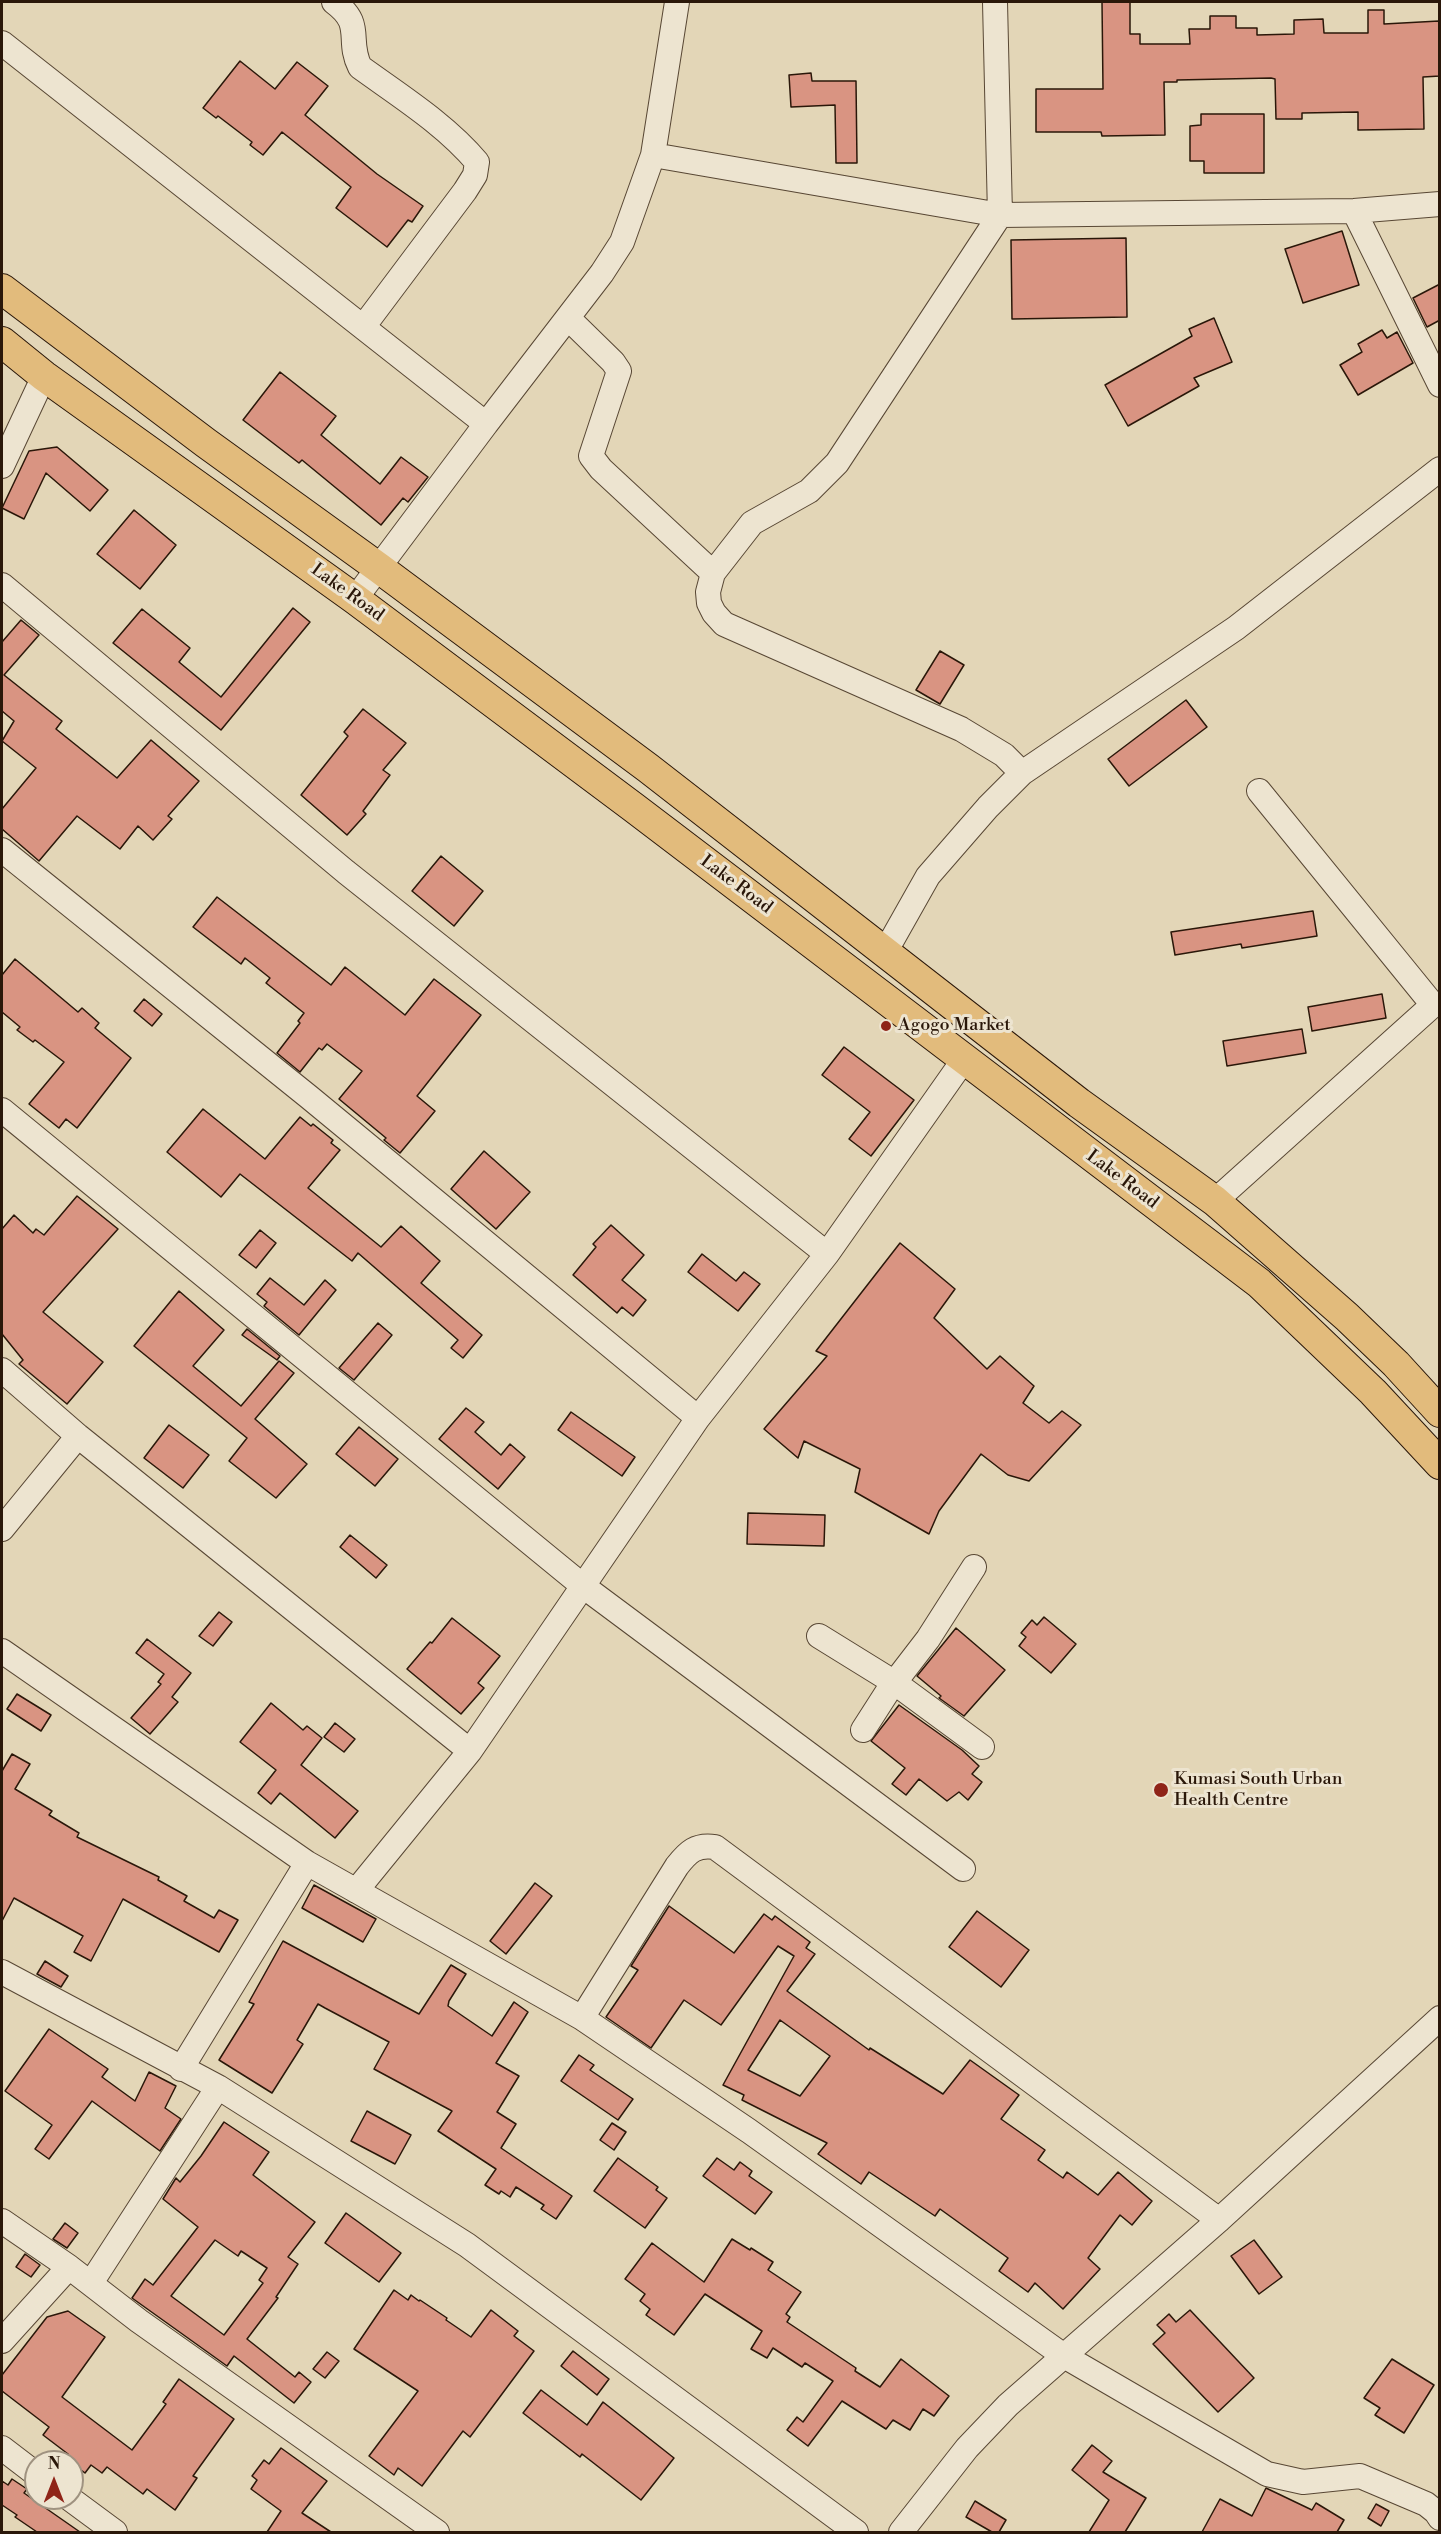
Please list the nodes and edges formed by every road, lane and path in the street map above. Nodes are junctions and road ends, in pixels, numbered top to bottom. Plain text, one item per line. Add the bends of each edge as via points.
1 (334, 2) edge
2 (676, 2) edge
3 (995, 2) edge
4 (2, 43) edge
5 (653, 155) junction
6 (1440, 204) edge
7 (1354, 211) junction
8 (1000, 215) junction
9 (2, 289) edge
10 (568, 318) junction
11 (363, 327) junction
12 (2, 342) edge
13 (44, 376) junction
14 (1440, 385) edge
15 (486, 424) junction
16 (2, 465) edge
17 (1440, 469) edge
18 (379, 568) junction
19 (713, 573) junction
20 (2, 585) edge
21 (355, 599) junction
22 (1022, 773) junction
23 (1259, 791) dead end
24 (2, 849) edge
25 (884, 954) junction
26 (1437, 1006) edge
27 (965, 1058) junction
28 (2, 1110) edge
29 (1215, 1201) junction
30 (827, 1254) junction
31 (2, 1370) edge
32 (1440, 1412) edge
33 (698, 1418) junction
34 (78, 1436) junction
35 (1440, 1464) edge
36 (2, 1529) edge
37 (974, 1567) dead end
38 (583, 1586) junction
39 (819, 1636) dead end
40 (2, 1651) edge
41 (895, 1683) junction
42 (863, 1730) dead end
43 (982, 1747) dead end
44 (470, 1751) junction
45 (307, 1863) junction
46 (963, 1869) dead end
47 (356, 1891) junction
48 (2, 1972) edge
49 (582, 2018) junction
50 (1440, 2018) edge
51 (181, 2069) junction
52 (218, 2087) junction
53 (1219, 2220) junction
54 (2, 2221) edge
55 (69, 2267) junction
56 (91, 2283) junction
57 (2, 2341) edge
58 (1064, 2356) junction
59 (2, 2448) edge
60 (24, 2465) edge
61 (84, 2509) edge
62 (1440, 2518) edge
63 (115, 2532) edge
64 (437, 2532) edge
65 (856, 2532) edge
66 (901, 2532) edge

1 - 11 street via 352,21 360,67 438,125 477,162 475,175 465,191
2 - 5 street
3 - 8 street
4 - 11 street
5 - 8 street
5 - 10 street via 622,242
6 - 7 street
7 - 8 street
7 - 14 street
8 - 19 street via 837,463 809,491 752,523
9 - 18 main road, Lake Road
10 - 15 street
10 - 19 street via 619,371 591,456
11 - 15 street
12 - 13 main road, Lake Road
13 - 16 street
13 - 21 main road, Lake Road
15 - 18 street
17 - 22 street via 1236,628
18 - 21 street
18 - 25 main road, Lake Road via 648,768
19 - 22 street via 709,603 724,624 969,733 1004,755
20 - 30 street via 346,872
21 - 27 main road, Lake Road
22 - 25 street via 928,876
23 - 26 street
24 - 33 street
25 - 29 main road, Lake Road
26 - 29 street
27 - 30 street
27 - 35 main road, Lake Road via 1259,1283 1373,1392
28 - 38 street
29 - 32 main road, Lake Road via 1347,1317
30 - 33 street
31 - 34 street
33 - 38 street
34 - 36 street
34 - 44 street
37 - 41 street
38 - 44 street
38 - 46 street
39 - 41 street
40 - 45 street
41 - 42 street
41 - 43 street
44 - 47 street
45 - 47 street
45 - 51 street
47 - 49 street
48 - 51 street
49 - 53 street via 677,1866 697,1847 715,1848
49 - 58 street via 749,2131
50 - 53 street
51 - 52 street
52 - 56 street
52 - 65 street via 467,2246
53 - 58 street
54 - 55 street
55 - 56 street
55 - 57 street
56 - 64 street
58 - 62 street via 1267,2474 1303,2482 1360,2476 1426,2504
58 - 66 street via 967,2448
59 - 60 street
61 - 63 street

